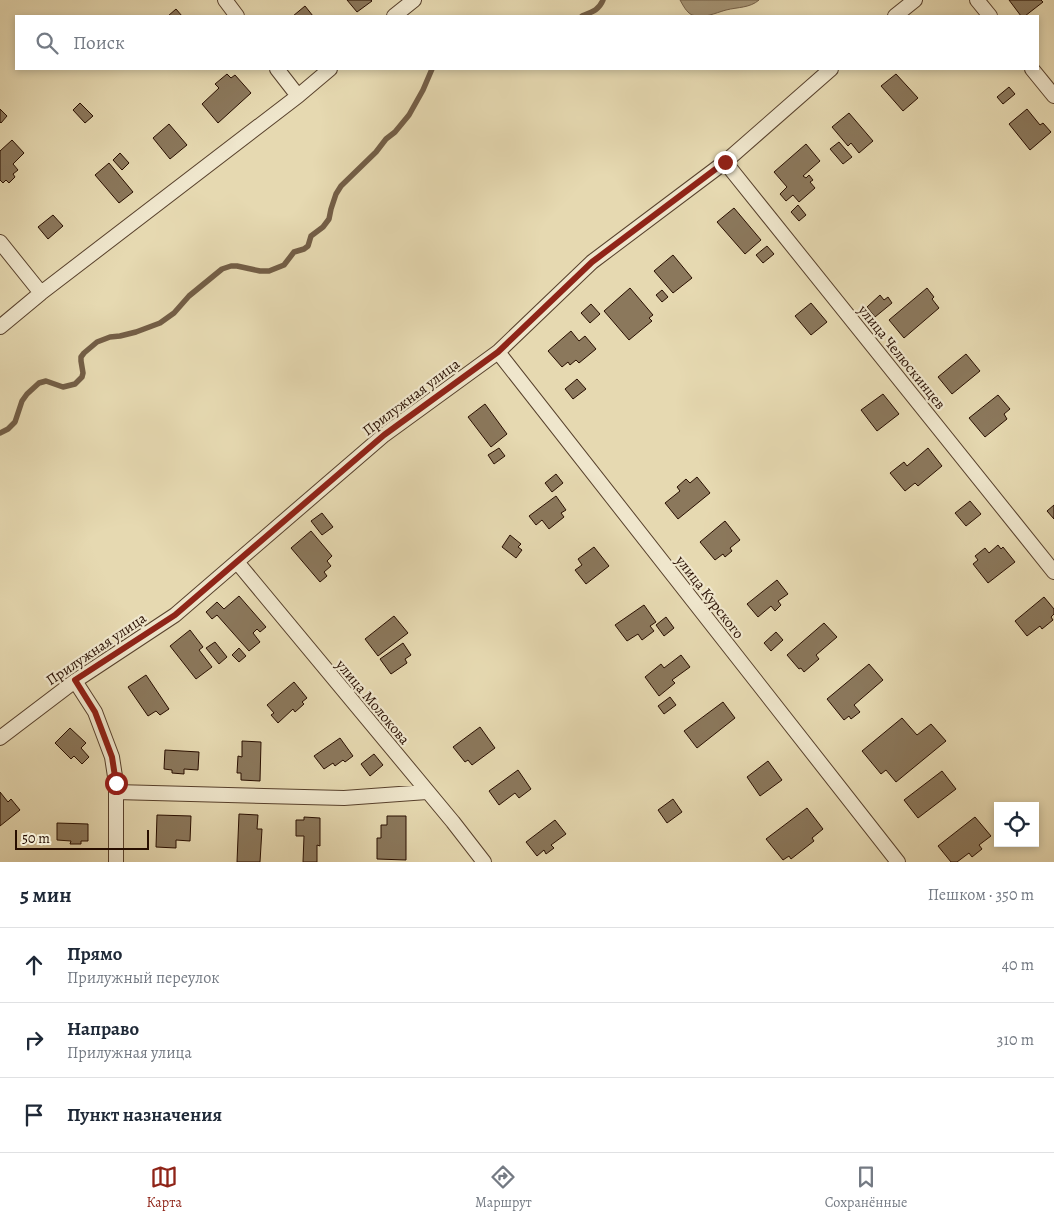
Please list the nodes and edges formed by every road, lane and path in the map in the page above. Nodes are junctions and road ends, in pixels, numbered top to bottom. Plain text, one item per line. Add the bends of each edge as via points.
1 (225, 0) edge
2 (414, 0) edge
3 (915, 0) edge
4 (977, 0) edge
5 (236, 15) edge
6 (395, 15) edge
7 (896, 15) edge
8 (989, 15) edge
9 (278, 70) edge
10 (329, 70) edge
11 (830, 70) edge
12 (1033, 70) edge
13 (298, 96) junction
14 (1054, 96) edge
15 (725, 162) junction
16 (0, 242) edge
17 (41, 293) junction
18 (0, 327) edge
19 (498, 352) junction
20 (237, 562) junction
21 (1054, 572) edge
22 (75, 680) junction
23 (0, 738) edge
24 (116, 792) junction
25 (427, 792) junction
26 (116, 862) edge
27 (484, 862) edge
28 (898, 862) edge

1 - 5 street
2 - 6 street
3 - 7 street
4 - 8 street
9 - 13 street
10 - 13 street
11 - 15 street, Прилужная улица
12 - 14 street
13 - 17 street
15 - 19 street, Прилужная улица via 592,262
15 - 21 street, улица Челюскинцев
16 - 17 street
17 - 18 street
19 - 20 street, Прилужная улица via 384,435
19 - 28 street, улица Курского
20 - 22 street, Прилужная улица via 175,615
20 - 25 street, улица Молокова
22 - 23 street, Прилужная улица
22 - 24 street via 95,712 112,757
24 - 25 street via 344,798
24 - 26 street
25 - 27 street, улица Молокова

